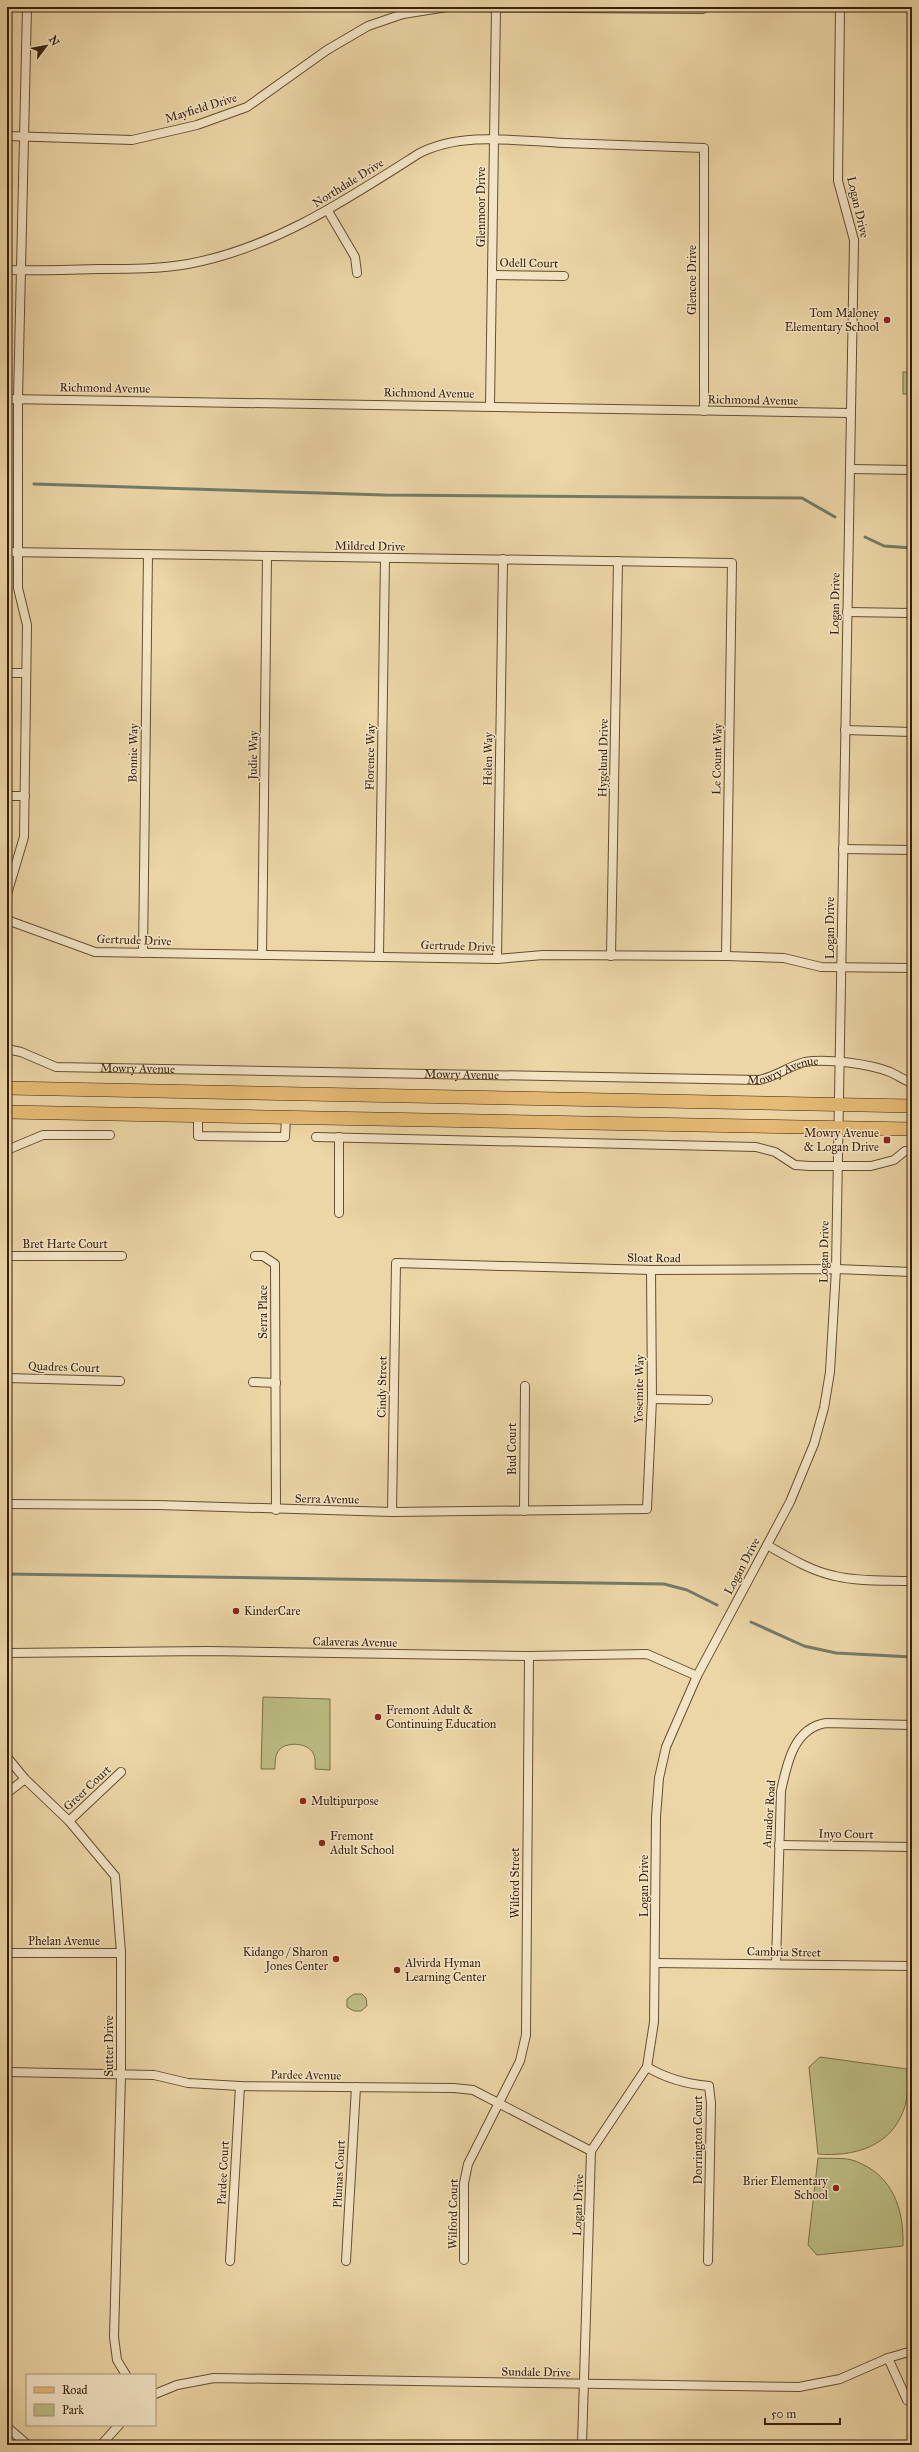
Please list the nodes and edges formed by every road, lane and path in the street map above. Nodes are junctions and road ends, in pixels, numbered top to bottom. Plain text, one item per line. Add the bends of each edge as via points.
1 (27, 7) edge
2 (447, 7) edge
3 (460, 7) edge
4 (496, 7) edge
5 (840, 7) edge
6 (703, 9) dead end
7 (7, 136) edge
8 (25, 136) junction
9 (493, 141) junction
10 (704, 148) joint
11 (328, 212) junction
12 (7, 270) edge
13 (20, 270) junction
14 (357, 273) dead end
15 (493, 275) junction
16 (564, 276) dead end
17 (7, 399) edge
18 (18, 399) junction
19 (490, 406) junction
20 (704, 411) junction
21 (850, 413) junction
22 (850, 469) junction
23 (912, 470) edge
24 (7, 552) edge
25 (18, 552) junction
26 (148, 554) junction
27 (267, 556) junction
28 (385, 558) junction
29 (503, 559) junction
30 (618, 561) junction
31 (732, 563) joint
32 (847, 612) junction
33 (912, 613) edge
34 (7, 672) edge
35 (26, 672) junction
36 (845, 730) junction
37 (912, 732) edge
38 (7, 796) edge
39 (25, 796) junction
40 (843, 849) junction
41 (912, 850) edge
42 (7, 894) edge
43 (7, 920) edge
44 (143, 953) junction
45 (262, 955) junction
46 (379, 956) junction
47 (611, 956) junction
48 (726, 956) junction
49 (497, 959) junction
50 (842, 966) junction
51 (912, 968) edge
52 (7, 1049) edge
53 (839, 1063) junction
54 (912, 1083) edge
55 (7, 1088) edge
56 (838, 1103) junction
57 (912, 1106) edge
58 (7, 1112) edge
59 (198, 1116) junction
60 (286, 1117) junction
61 (838, 1128) junction
62 (912, 1128) edge
63 (110, 1135) dead end
64 (316, 1137) dead end
65 (339, 1137) junction
66 (7, 1150) edge
67 (912, 1151) edge
68 (837, 1166) junction
69 (339, 1213) dead end
70 (7, 1256) edge
71 (122, 1256) dead end
72 (255, 1256) dead end
73 (396, 1263) joint
74 (836, 1269) junction
75 (651, 1270) junction
76 (912, 1272) edge
77 (7, 1378) edge
78 (120, 1381) dead end
79 (253, 1382) dead end
80 (276, 1382) junction
81 (525, 1386) dead end
82 (652, 1399) junction
83 (708, 1400) dead end
84 (7, 1504) edge
85 (647, 1509) joint
86 (276, 1510) junction
87 (524, 1511) junction
88 (392, 1512) junction
89 (767, 1545) junction
90 (912, 1580) edge
91 (7, 1652) edge
92 (529, 1656) junction
93 (697, 1676) junction
94 (912, 1725) edge
95 (7, 1757) edge
96 (121, 1772) dead end
97 (25, 1779) junction
98 (7, 1793) edge
99 (69, 1821) junction
100 (779, 1845) junction
101 (912, 1847) edge
102 (7, 1953) edge
103 (121, 1953) junction
104 (655, 1963) junction
105 (776, 1964) junction
106 (912, 1966) edge
107 (647, 2067) junction
108 (7, 2072) edge
109 (121, 2075) junction
110 (240, 2086) junction
111 (356, 2087) junction
112 (500, 2105) junction
113 (591, 2151) junction
114 (464, 2260) dead end
115 (230, 2261) dead end
116 (346, 2261) dead end
117 (708, 2261) dead end
118 (912, 2351) edge
119 (888, 2358) junction
120 (125, 2374) edge
121 (584, 2385) junction
122 (156, 2394) edge
123 (907, 2400) dead end
124 (118, 2426) edge
125 (7, 2427) edge
126 (28, 2445) edge
127 (101, 2445) edge
128 (582, 2445) edge

1 - 8 street
2 - 8 street, Mayfield Drive via 403,14 368,26 327,50 247,107 197,125 132,140
3 - 4 street
4 - 6 street
4 - 9 street, Glenmoor Drive
5 - 21 street, Logan Drive via 838,181 854,240
7 - 8 street, Mayfield Drive
8 - 13 street
9 - 10 street, Northdale Drive
9 - 11 street, Northdale Drive via 452,142 430,147
9 - 15 street, Glenmoor Drive
10 - 20 street, Glencoe Drive
11 - 13 street, Northdale Drive via 276,237 238,251 188,264 152,268
11 - 14 street via 354,257
12 - 13 street, Northdale Drive
13 - 18 street
15 - 16 street, Odell Court
15 - 19 street, Glenmoor Drive
17 - 18 street, Richmond Avenue
18 - 19 street, Richmond Avenue
18 - 25 street
19 - 20 street, Richmond Avenue
20 - 21 street, Richmond Avenue
21 - 22 street, Logan Drive
22 - 23 street
22 - 32 street, Logan Drive
24 - 25 street, Mildred Drive
25 - 26 street, Mildred Drive
25 - 35 street via 18,588 26,625
26 - 27 street, Mildred Drive
26 - 44 street, Bonnie Way
27 - 28 street, Mildred Drive
27 - 45 street, Judie Way
28 - 29 street, Mildred Drive
28 - 46 street, Florence Way
29 - 30 street, Mildred Drive
29 - 49 street, Helen Way
30 - 31 street, Mildred Drive
30 - 47 street, Hygelund Drive
31 - 48 street, Le Count Way
32 - 33 street
32 - 36 street, Logan Drive
34 - 35 street
35 - 39 street
36 - 37 street
36 - 40 street, Logan Drive
38 - 39 street
39 - 42 street via 24,837
40 - 41 street
40 - 50 street, Logan Drive
43 - 44 street, Gertrude Drive via 95,952
44 - 45 street, Gertrude Drive
45 - 46 street, Gertrude Drive
46 - 49 street, Gertrude Drive
47 - 48 street, Gertrude Drive
47 - 49 street, Gertrude Drive via 543,955
48 - 50 street, Gertrude Drive via 784,958 821,967
50 - 51 street, Gertrude Drive
50 - 53 street, Logan Drive
52 - 53 street, Mowry Avenue via 21,1052 56,1067 759,1080 774,1077 804,1062
53 - 54 street, Mowry Avenue via 889,1072
53 - 56 street, Logan Drive
55 - 56 main road, Mowry Avenue
56 - 57 main road, Mowry Avenue
56 - 61 street, Logan Drive
58 - 59 main road
59 - 60 main road
59 - 60 street via 198,1136 285,1138
60 - 61 main road
61 - 62 main road
61 - 68 street, Logan Drive
63 - 66 street via 43,1135
64 - 65 street
65 - 68 street via 756,1147 775,1152 795,1164
65 - 69 street
67 - 68 street via 905,1151 894,1160 871,1166
68 - 74 street, Logan Drive
70 - 71 street, Bret Harte Court
72 - 80 street, Serra Place via 263,1256 275,1264
73 - 75 street, Sloat Road
73 - 88 street, Cindy Street
74 - 75 street, Sloat Road
74 - 76 street, Sloat Road
74 - 89 street, Logan Drive via 830,1372 824,1408 799,1483
75 - 82 street, Yosemite Way
77 - 78 street, Quadres Court
79 - 80 street
80 - 86 street, Serra Place
81 - 87 street, Bud Court
82 - 83 street
82 - 85 street, Yosemite Way
84 - 86 street, Serra Avenue via 158,1505
85 - 87 street, Serra Avenue
86 - 88 street, Serra Avenue
87 - 88 street, Serra Avenue
89 - 90 street via 810,1568 834,1576
89 - 93 street, Logan Drive
91 - 92 street, Calaveras Avenue via 208,1651
92 - 93 street, Calaveras Avenue via 647,1654
92 - 112 street, Wilford Street via 526,2035 520,2061
93 - 104 street, Logan Drive via 666,1747 659,1778 656,1817
94 - 100 street, Amador Road via 826,1723 814,1725 802,1734 787,1763 781,1791
95 - 97 street, Sutter Drive
96 - 99 street, Greer Court
97 - 98 street
97 - 99 street, Sutter Drive
99 - 103 street, Sutter Drive via 115,1876
100 - 101 street, Inyo Court
100 - 105 street, Amador Road
102 - 103 street, Phelan Avenue
103 - 109 street, Sutter Drive
104 - 105 street, Cambria Street
104 - 107 street, Logan Drive via 654,2022
105 - 106 street, Cambria Street
107 - 113 street, Logan Drive
107 - 117 street, Dorrington Court via 666,2078 709,2086 711,2103
108 - 109 street, Pardee Avenue
109 - 110 street, Pardee Avenue via 154,2076 188,2083
109 - 120 street, Sutter Drive via 114,2337 117,2360
110 - 111 street, Pardee Avenue
110 - 115 street, Pardee Court
111 - 112 street, Pardee Avenue via 473,2090
111 - 116 street, Plumas Court
112 - 113 street, Pardee Avenue
112 - 114 street, Wilford Court via 468,2164 464,2183
113 - 121 street, Logan Drive
118 - 119 street, Sundale Drive
119 - 121 street, Sundale Drive via 840,2379 799,2387
119 - 123 street
121 - 122 street, Sundale Drive via 214,2378 177,2384
121 - 128 street, Logan Drive
124 - 127 street
125 - 126 street

